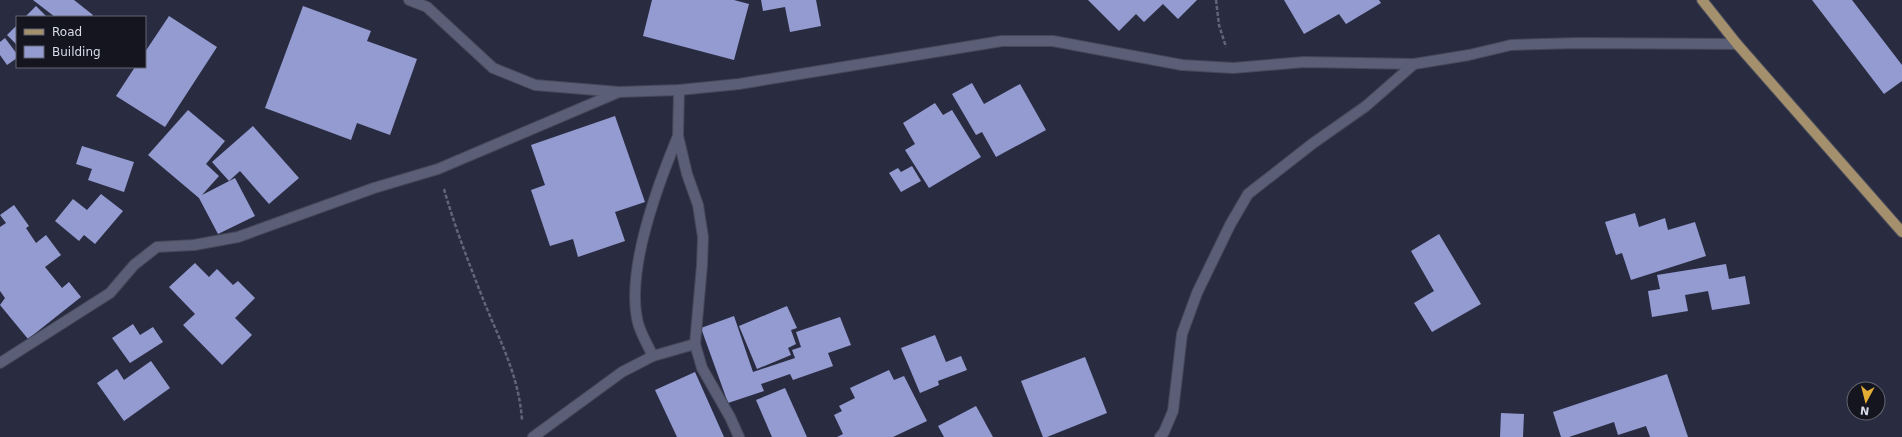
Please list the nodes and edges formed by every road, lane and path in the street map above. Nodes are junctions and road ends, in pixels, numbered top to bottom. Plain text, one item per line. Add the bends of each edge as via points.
1 (409, 0) edge
2 (1216, 0) edge
3 (1702, 0) edge
4 (427, 3) edge
5 (1737, 44) junction
6 (1414, 64) junction
7 (1233, 68) junction
8 (679, 90) junction
9 (619, 92) junction
10 (678, 136) junction
11 (438, 169) junction
12 (1902, 232) edge
13 (695, 344) junction
14 (653, 356) junction
15 (0, 363) edge
16 (522, 423) dead end
17 (533, 437) edge
18 (739, 437) edge
19 (1160, 437) edge

1 - 4 street
2 - 7 path via 1219,25
3 - 5 main road
4 - 9 street via 493,68 535,85
5 - 6 street via 1511,45
5 - 12 main road
6 - 7 street via 1304,62
6 - 19 street via 1366,106 1248,194 1197,293 1182,334 1173,411
7 - 8 street via 1182,65 1053,40 1002,41 739,84
8 - 9 street
8 - 10 street
9 - 11 street
10 - 13 street via 698,205 703,237
10 - 14 street via 662,175 636,268 638,323
11 - 15 street via 374,188 238,237 194,245 157,247 134,265 110,293
11 - 16 path via 455,227 520,396
13 - 14 street
13 - 18 street via 702,368
14 - 17 street via 622,372

